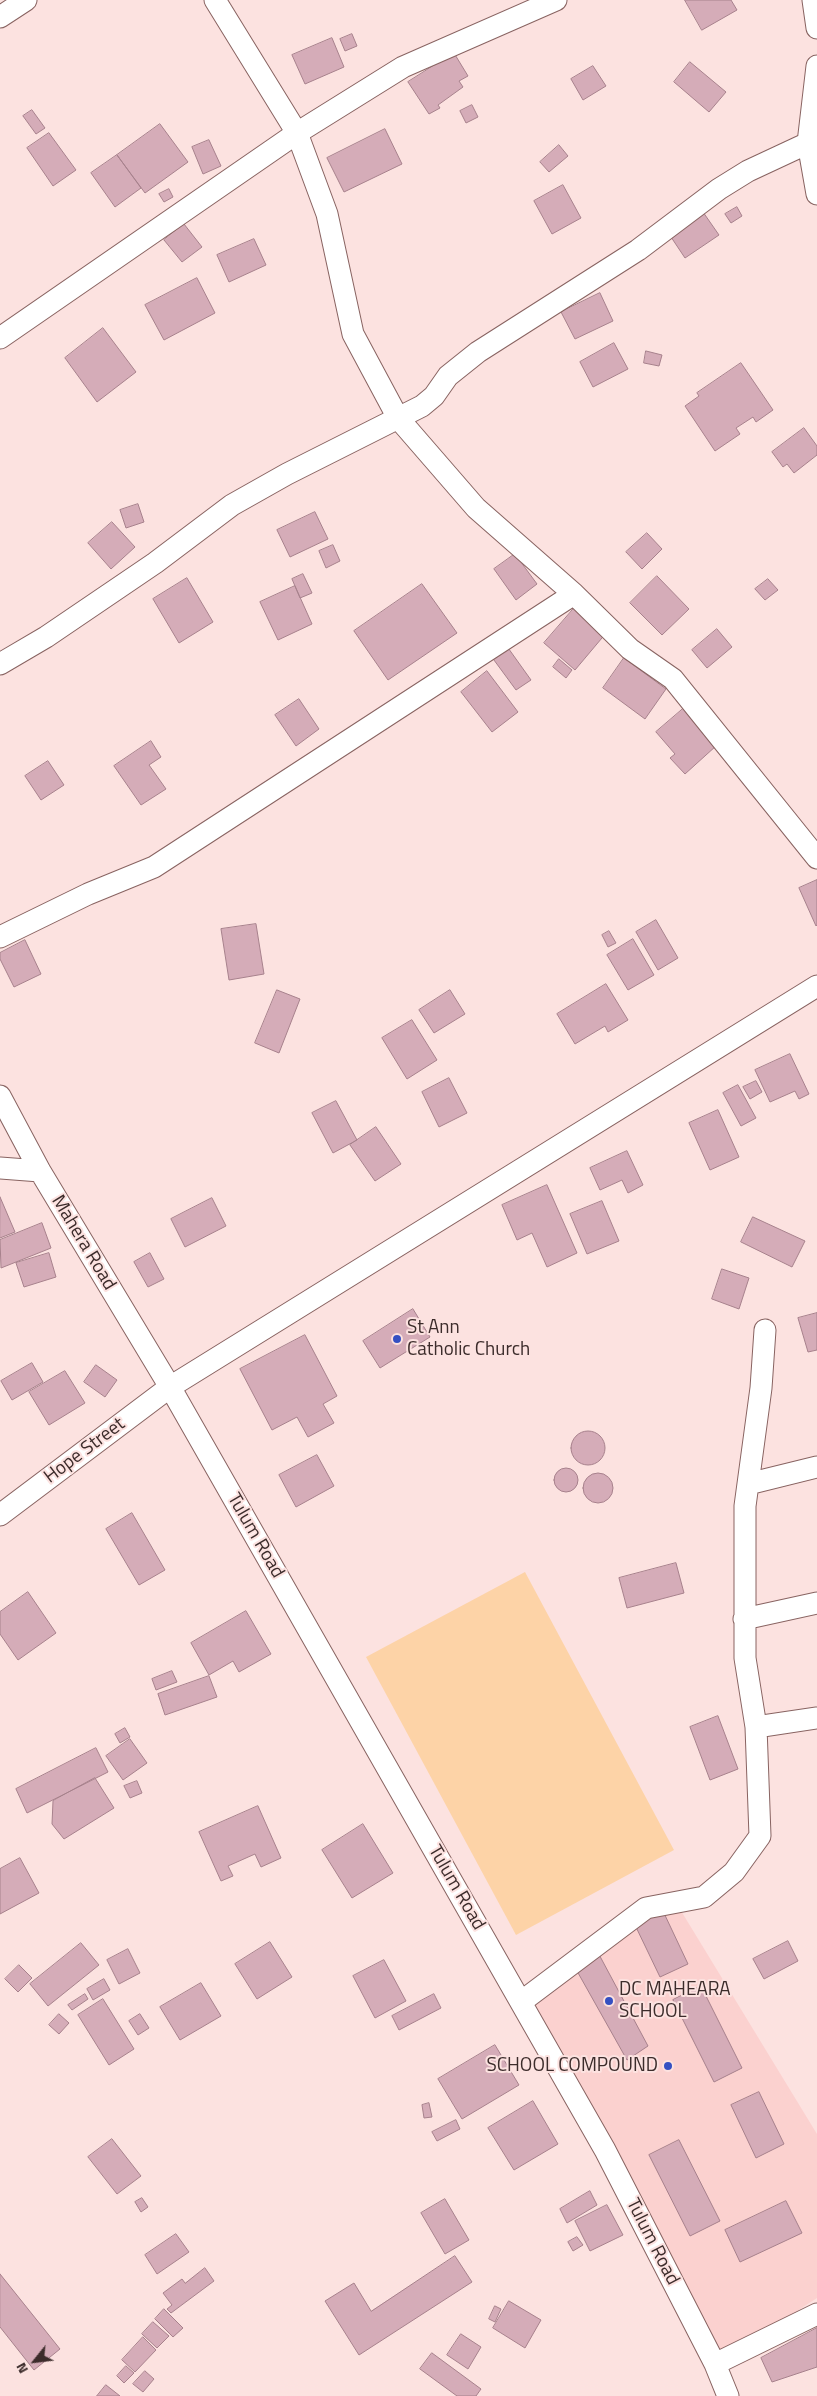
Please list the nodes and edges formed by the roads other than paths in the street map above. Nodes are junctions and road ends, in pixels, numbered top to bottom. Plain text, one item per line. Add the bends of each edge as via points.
1 (26, 0) edge
2 (214, 0) edge
3 (556, 0) edge
4 (814, 0) edge
5 (0, 17) edge
6 (817, 28) edge
7 (817, 66) edge
8 (297, 133) junction
9 (808, 143) junction
10 (817, 194) edge
11 (0, 338) edge
12 (398, 418) junction
13 (574, 594) junction
14 (0, 664) edge
15 (817, 858) edge
16 (0, 937) edge
17 (817, 986) edge
18 (0, 1096) edge
19 (0, 1168) edge
20 (40, 1171) junction
21 (765, 1330) dead end
22 (170, 1387) junction
23 (817, 1467) edge
24 (748, 1484) junction
25 (0, 1515) edge
26 (817, 1603) edge
27 (744, 1619) junction
28 (817, 1718) edge
29 (756, 1727) junction
30 (521, 2002) junction
31 (817, 2314) edge
32 (715, 2364) junction
33 (728, 2396) edge

1 - 5 street
2 - 8 street
3 - 8 street via 403,67
4 - 6 street
7 - 9 street
8 - 11 street
8 - 12 street via 327,214 353,334
9 - 10 street
9 - 12 street via 748,171 719,189 638,250 478,352 448,376 434,396 422,406
12 - 13 street via 476,508
12 - 14 street via 232,505 155,563
13 - 15 street via 630,649 673,679
13 - 16 street via 154,867 88,894
17 - 22 street, Hope Street
18 - 20 street, Mahera Road
19 - 20 street
20 - 22 street, Mahera Road
21 - 24 street
22 - 25 street, Hope Street
22 - 30 street, Tulum Road
23 - 24 street
24 - 27 street
26 - 27 street
27 - 29 street via 745,1658
28 - 29 street
29 - 30 street via 760,1836 734,1872 704,1896 646,1908
30 - 32 street, Tulum Road via 605,2150
31 - 32 street
32 - 33 street, Tulum Road

